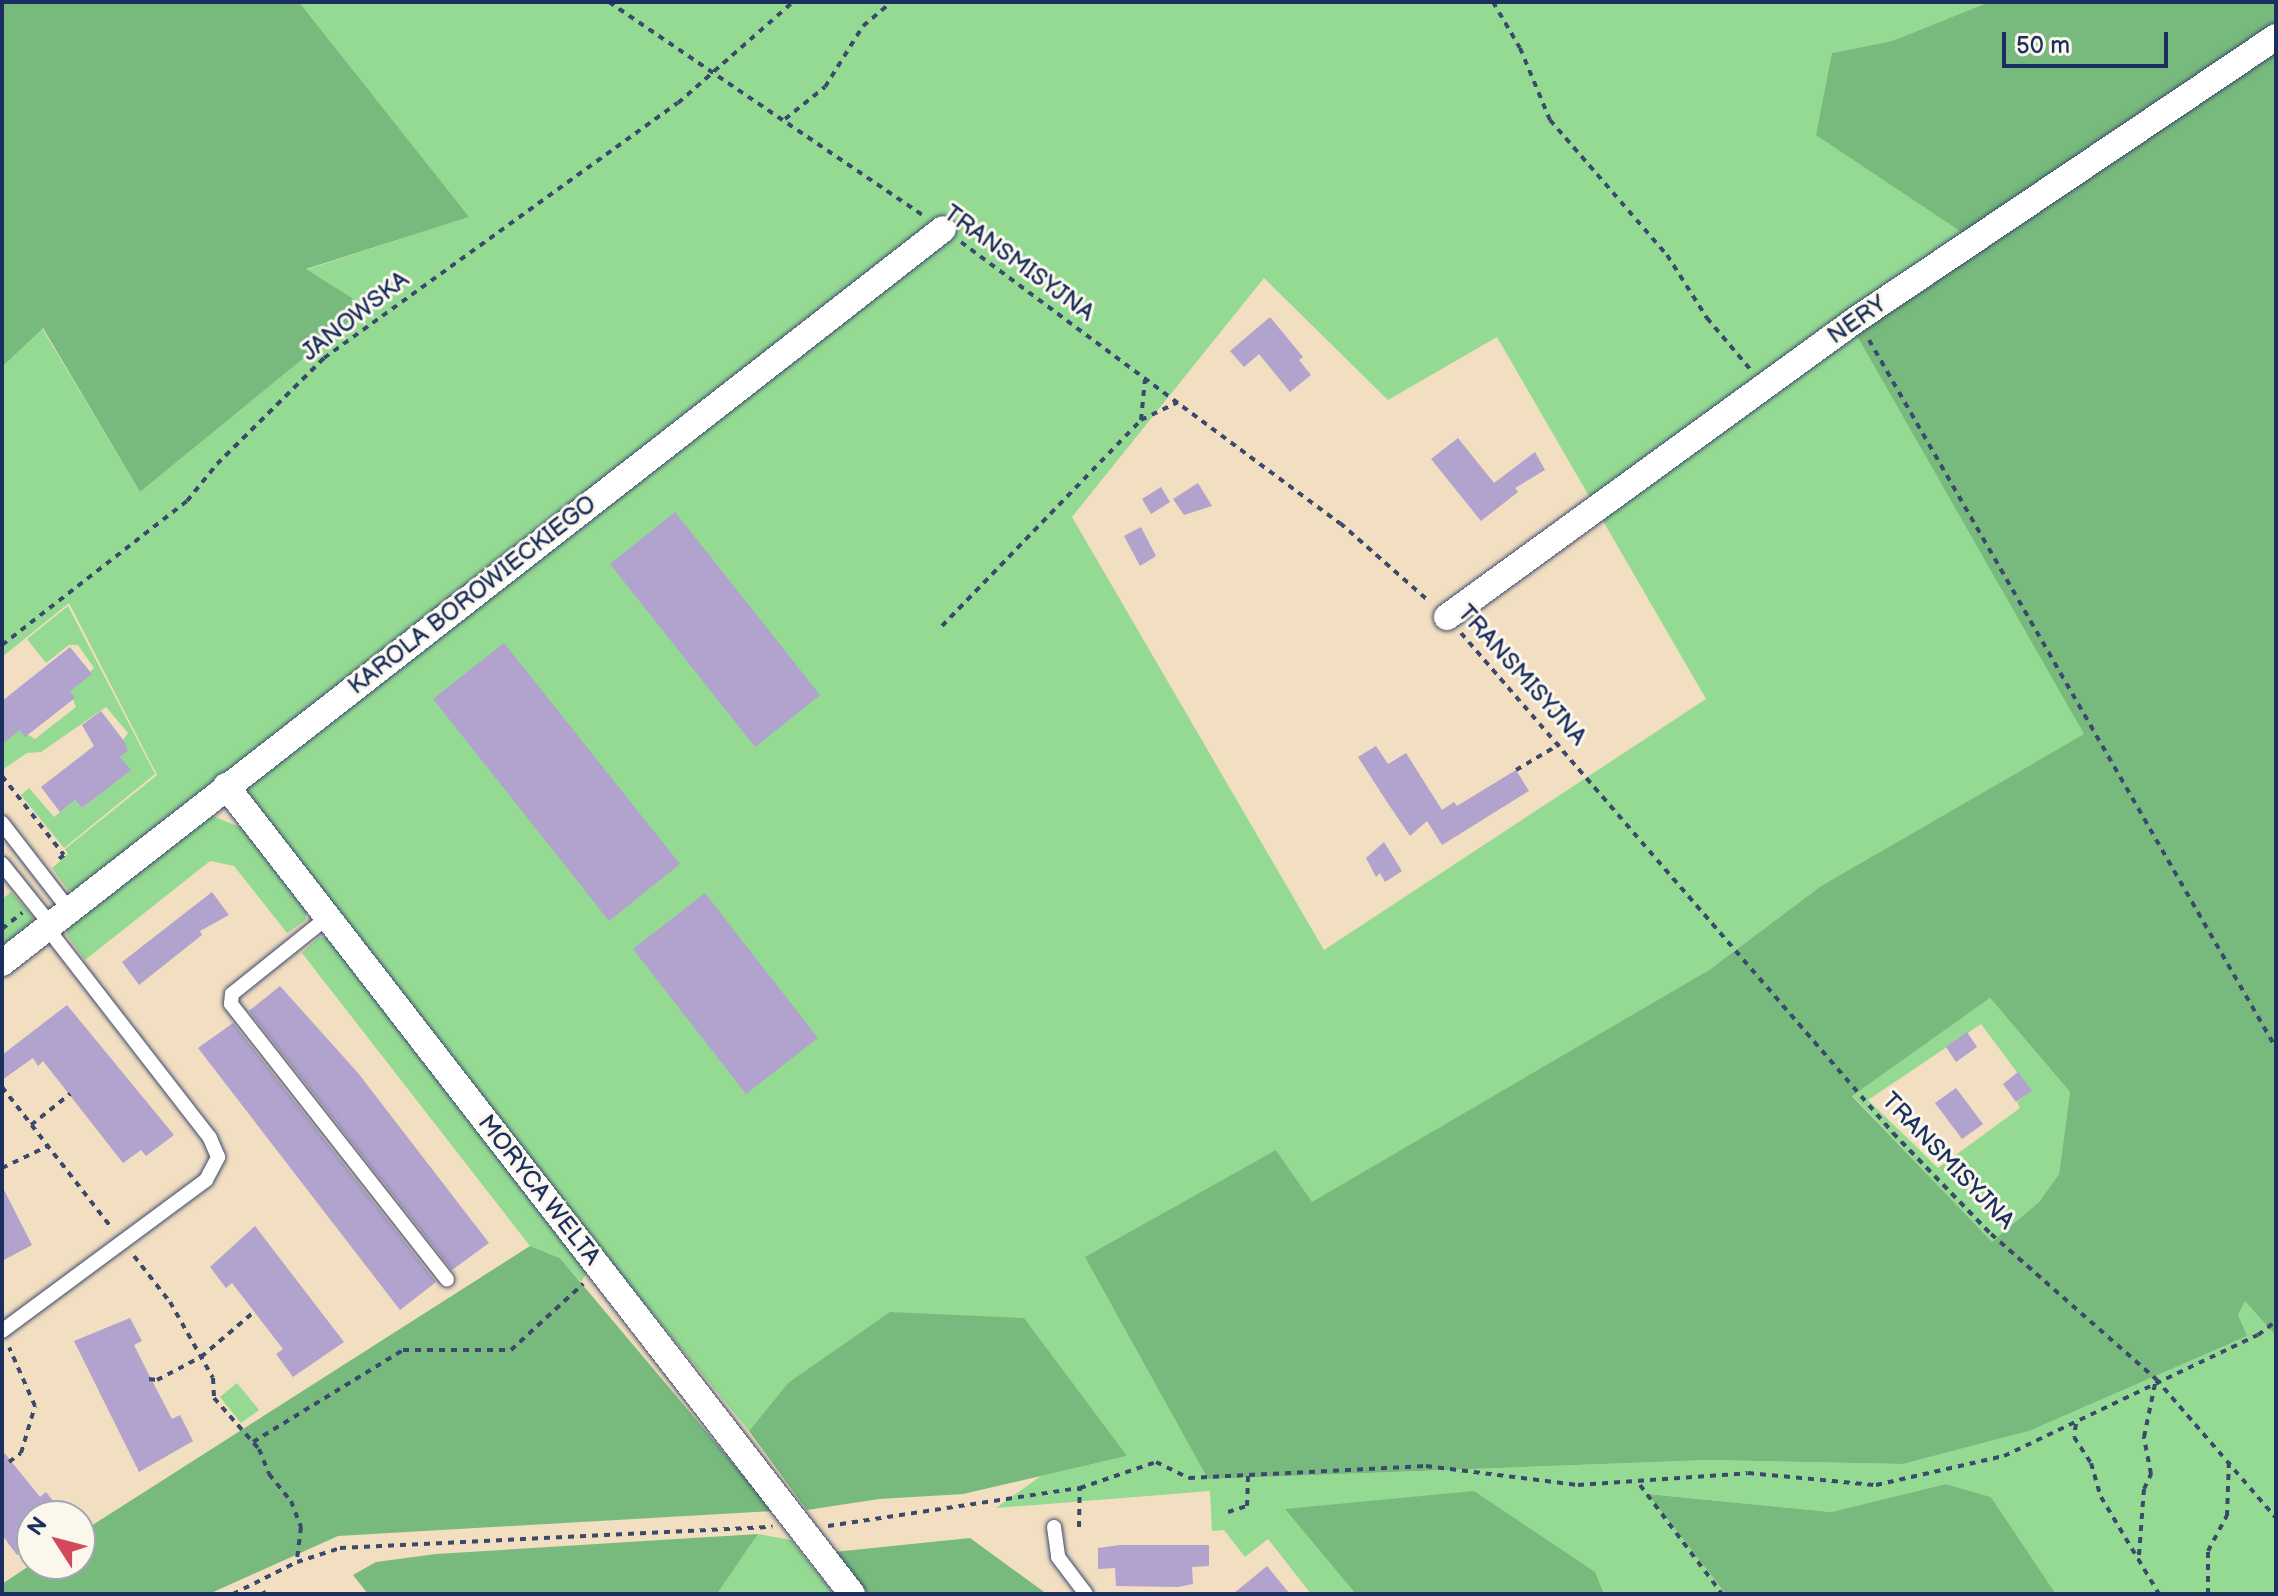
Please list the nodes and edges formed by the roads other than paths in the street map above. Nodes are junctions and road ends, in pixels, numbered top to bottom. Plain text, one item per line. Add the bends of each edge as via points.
1 (2276, 37) edge
2 (943, 229) road end
3 (1447, 617) road end
4 (226, 786) junction
5 (2, 823) edge
6 (2, 864) edge
7 (328, 917) junction
8 (56, 921) junction
9 (2, 963) edge
10 (447, 1279) dead end
11 (2, 1332) edge
12 (1054, 1527) dead end
13 (852, 1594) edge
14 (1086, 1594) edge

1 - 3 street, NERY via 1857,319
2 - 4 street, KAROLA BOROWIECKIEGO
4 - 7 street, MORYCA WELTA
4 - 8 street, KAROLA BOROWIECKIEGO
5 - 8 lane
6 - 8 lane via 34,904
7 - 10 lane via 232,994 231,1004
7 - 13 street, MORYCA WELTA
8 - 9 street, KAROLA BOROWIECKIEGO
8 - 11 lane via 210,1138 218,1157 206,1180
12 - 14 lane via 1058,1557

